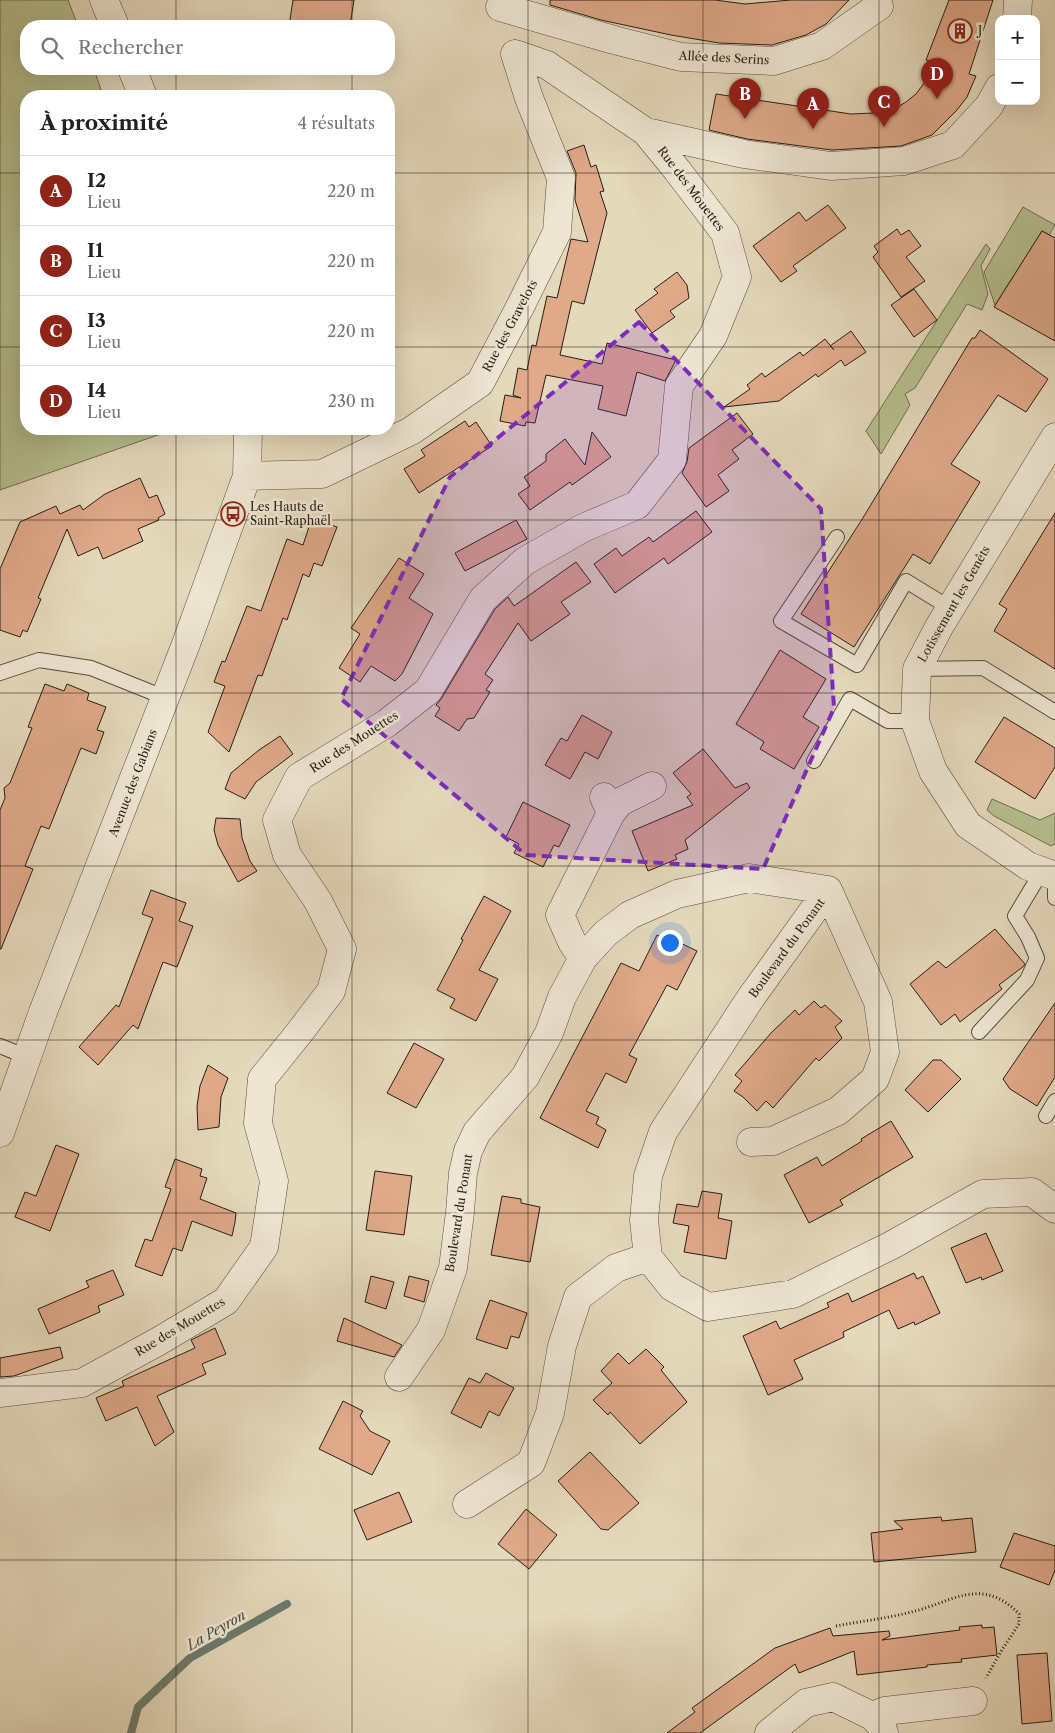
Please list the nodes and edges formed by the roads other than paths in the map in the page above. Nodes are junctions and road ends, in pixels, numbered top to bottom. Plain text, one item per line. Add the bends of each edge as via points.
1 (104, 0) edge
2 (1018, 0) edge
3 (496, 3) edge
4 (879, 6) dead end
5 (1017, 15) edge
6 (112, 20) edge
7 (516, 54) joint
8 (547, 65) junction
9 (134, 75) edge
10 (141, 90) edge
11 (995, 95) edge
12 (646, 132) junction
13 (248, 435) edge
14 (1055, 437) edge
15 (247, 476) junction
16 (837, 536) dead end
17 (950, 608) junction
18 (917, 669) junction
19 (0, 673) edge
20 (166, 698) junction
21 (1055, 712) edge
22 (915, 721) junction
23 (814, 761) dead end
24 (652, 786) dead end
25 (1051, 879) edge
26 (828, 890) junction
27 (1055, 898) edge
28 (583, 958) junction
29 (979, 1032) dead end
30 (0, 1046) edge
31 (27, 1057) junction
32 (1055, 1102) edge
33 (1046, 1116) dead end
34 (0, 1133) edge
35 (751, 1142) dead end
36 (1055, 1208) edge
37 (648, 1257) junction
38 (399, 1377) dead end
39 (0, 1392) edge
40 (467, 1504) dead end
41 (973, 1700) road end
42 (878, 1724) edge
43 (769, 1733) edge

1 - 6 street
2 - 5 street
3 - 4 street, Allée des Serins via 681,57 774,61 822,46
3 - 8 street
7 - 8 street, Rue des Mouettes
7 - 15 street, Rue des Gravelots via 529,98 561,178 557,232 480,383 411,431 322,474
8 - 12 street, Rue des Mouettes
9 - 10 street
11 - 12 street via 953,145 904,162 831,166 744,154
12 - 39 street, Rue des Mouettes via 725,233 737,277 713,336 679,386 672,460 637,505 583,528 525,561 483,599 428,691 387,723 299,777 277,820 288,855 318,901 342,949 331,991 262,1078 258,1123 274,1181 264,1247 226,1302 82,1383
13 - 15 street, Avenue des Gabians
14 - 17 street, Lotissement les Genêts
15 - 20 street, Avenue des Gabians
16 - 17 lane via 781,620 857,665 906,581
17 - 18 street, Lotissement les Genêts
18 - 21 lane via 983,668
18 - 22 street, Lotissement les Genêts
19 - 20 lane via 39,660 90,668
20 - 31 street, Avenue des Gabians
22 - 23 lane via 888,721 850,699
22 - 25 street, Lotissement les Genêts via 933,771 968,825
24 - 28 street via 607,805 560,915
25 - 27 lane
25 - 29 lane via 1015,916 1037,958 1027,980
26 - 28 street, Boulevard du Ponant via 749,878 677,894 630,915 606,933
26 - 35 street via 878,1002 885,1052 875,1079 838,1111 773,1141
26 - 37 street, Boulevard du Ponant via 750,999 663,1132 648,1176 644,1220
28 - 38 street, Boulevard du Ponant via 525,1077 477,1132 468,1151 453,1268 431,1330
30 - 31 lane
31 - 34 street, Avenue des Gabians
32 - 33 lane
36 - 37 street via 1032,1192 983,1194 892,1245 793,1294 708,1307 672,1287
37 - 40 street via 616,1268 578,1297 562,1346 550,1413 531,1463
41 - 42 street via 885,1711
42 - 43 street via 833,1697 806,1703

